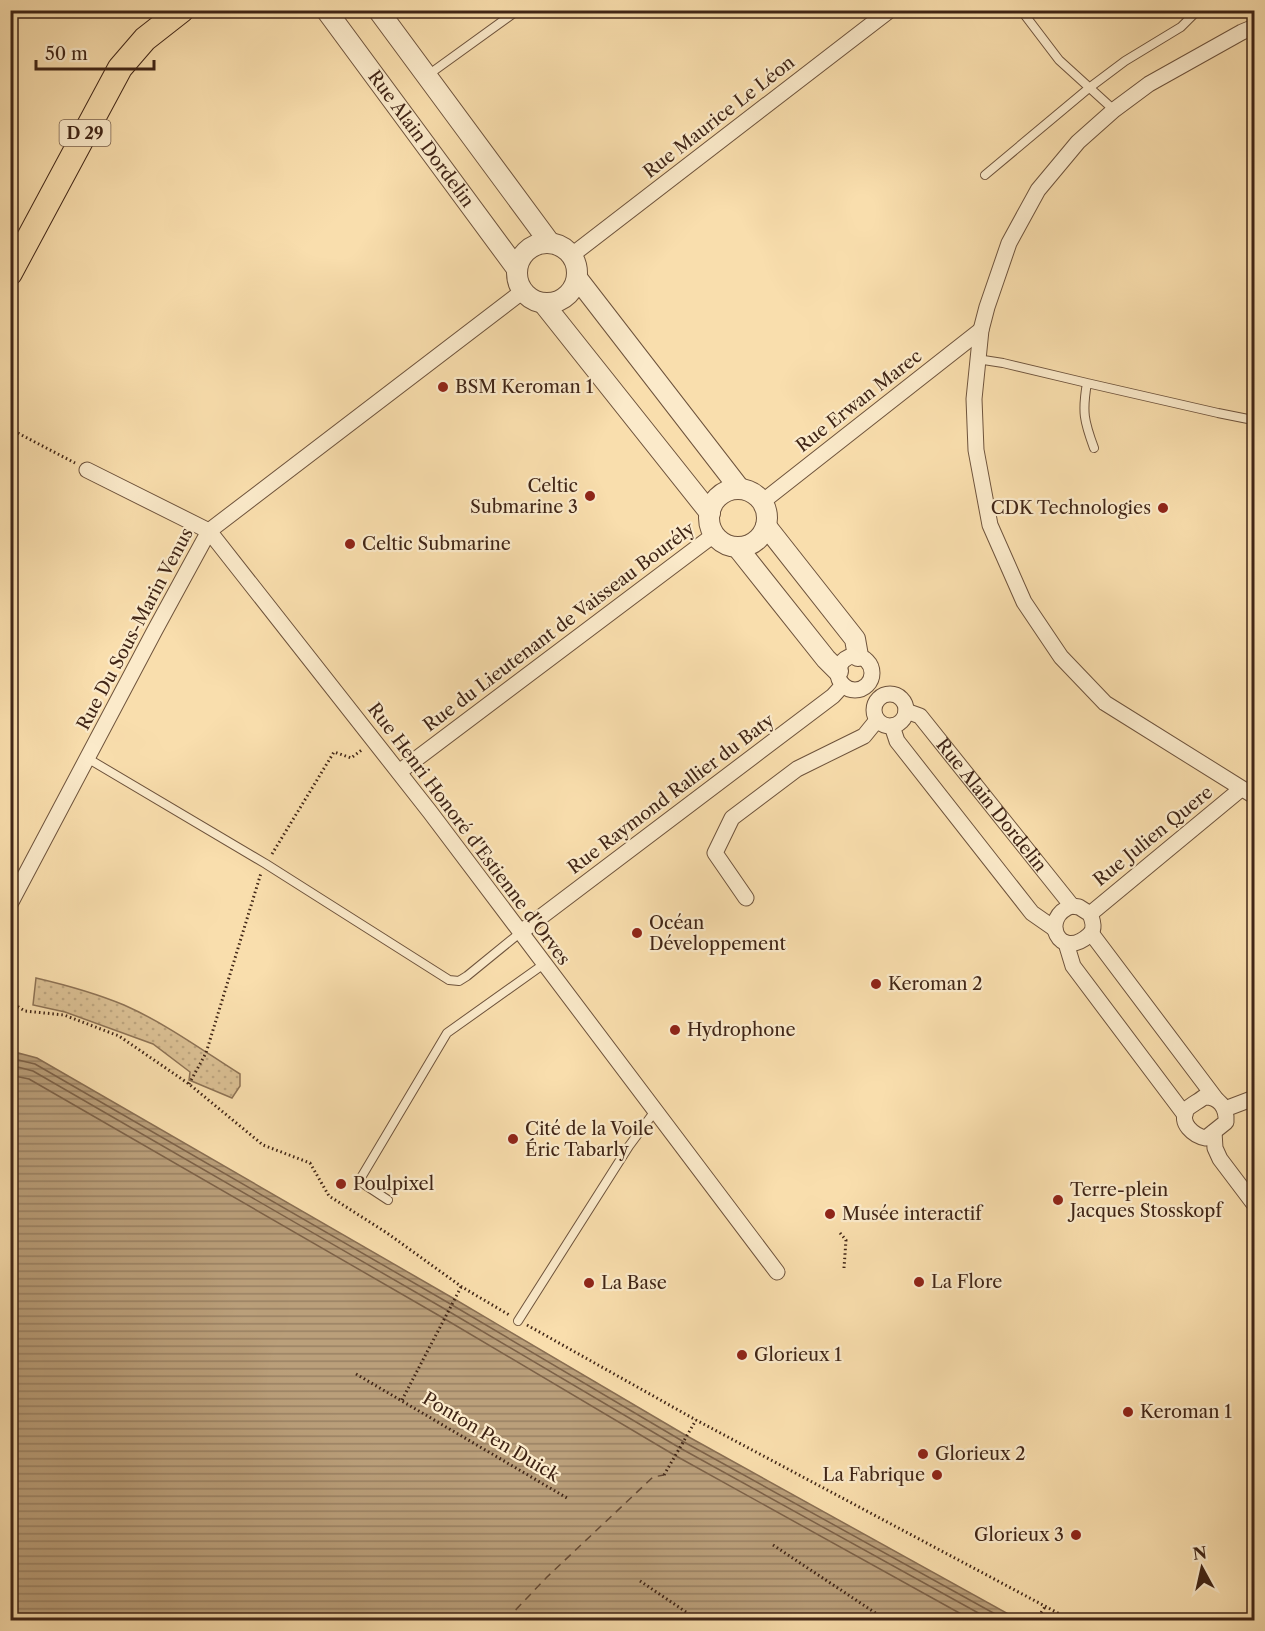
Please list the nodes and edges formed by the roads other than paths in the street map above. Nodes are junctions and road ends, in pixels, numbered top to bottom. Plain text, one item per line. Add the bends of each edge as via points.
1 (182, 10) edge
2 (326, 10) edge
3 (378, 10) edge
4 (518, 10) edge
5 (890, 10) edge
6 (1021, 10) edge
7 (1197, 10) edge
8 (1254, 27) edge
9 (428, 75) junction
10 (1089, 88) junction
11 (1114, 110) junction
12 (985, 175) dead end
13 (550, 243) junction
14 (572, 255) junction
15 (518, 269) junction
16 (10, 273) edge
17 (577, 278) junction
18 (523, 291) junction
19 (543, 303) junction
20 (981, 330) junction
21 (977, 359) junction
22 (1087, 383) junction
23 (1254, 419) edge
24 (1095, 448) dead end
25 (87, 470) road end
26 (740, 489) junction
27 (762, 502) junction
28 (710, 513) junction
29 (766, 526) junction
30 (209, 531) junction
31 (715, 534) junction
32 (737, 547) junction
33 (858, 656) junction
34 (872, 675) junction
35 (846, 682) junction
36 (891, 694) junction
37 (906, 711) junction
38 (876, 714) junction
39 (892, 726) junction
40 (87, 758) junction
41 (399, 772) junction
42 (1248, 792) edge
43 (746, 898) dead end
44 (10, 904) edge
45 (1072, 906) junction
46 (1090, 914) junction
47 (1055, 929) junction
48 (521, 932) junction
49 (1091, 933) junction
50 (1066, 943) junction
51 (544, 964) junction
52 (1254, 1098) edge
53 (1220, 1104) junction
54 (655, 1110) junction
55 (1185, 1115) junction
56 (1214, 1132) junction
57 (388, 1200) dead end
58 (1254, 1204) edge
59 (777, 1272) dead end
60 (518, 1321) road end

1 - 16 main road, D 29 via 145,39 120,68
2 - 15 street, Rue Alain Dordelin
3 - 9 street
4 - 9 lane
5 - 14 street, Rue Maurice Le Léon
6 - 10 lane via 1059,60
7 - 10 lane via 1181,27
8 - 11 street via 1149,84
9 - 13 street
10 - 11 lane
10 - 12 lane
11 - 20 street via 1078,142 1038,190 1009,243
13 - 14 street
13 - 15 street via 541,243 525,252
14 - 17 street
15 - 18 street, Rue Alain Dordelin
17 - 19 street via 561,300
17 - 26 street
18 - 19 street
18 - 30 street, Rue Du Sous-Marin Venus
19 - 28 street
20 - 21 street
20 - 27 street, Rue Erwan Marec
21 - 22 lane
21 - 42 street via 976,450 990,525 1024,602 1062,657 1105,703
22 - 23 lane
22 - 24 lane via 1083,405 1086,428
25 - 30 street, Rue Henri Honoré d'Estienne d'Orves
26 - 27 street
26 - 28 street via 724,493
27 - 29 street via 768,518
28 - 31 street
29 - 32 street via 755,542
29 - 33 street via 855,639
30 - 40 street, Rue Du Sous-Marin Venus
30 - 41 street, Rue Henri Honoré d'Estienne d'Orves
31 - 32 street via 728,546
31 - 41 street, Rue du Lieutenant de Vaisseau Bourély
32 - 35 street
33 - 34 street via 867,660
33 - 35 street via 843,661
34 - 35 street via 865,687
34 - 36 street
35 - 38 street
35 - 48 street, Rue Raymond Rallier du Baty via 833,696
36 - 37 street via 901,697
36 - 38 street via 881,696 875,704
37 - 39 street via 902,721
37 - 45 street, Rue Alain Dordelin via 920,716
38 - 39 street via 886,726
38 - 43 street via 864,736 797,769 732,818 715,853
39 - 47 street via 897,741 1032,914
40 - 44 street, Rue Du Sous-Marin Venus
40 - 48 lane via 266,864 449,980 459,981 467,976
41 - 48 street, Rue Henri Honoré d'Estienne d'Orves
42 - 46 street, Rue Julien Quere
45 - 46 street
45 - 47 street via 1056,917
46 - 49 street
47 - 50 street
48 - 51 street, Rue Henri Honoré d'Estienne d'Orves
49 - 50 street via 1078,943
49 - 53 street
50 - 55 street via 1073,966
51 - 54 street, Rue Henri Honoré d'Estienne d'Orves
51 - 57 lane via 447,1033 359,1181
52 - 53 street
53 - 55 street via 1204,1097
53 - 56 street via 1226,1122
54 - 59 street, Rue Henri Honoré d'Estienne d'Orves
54 - 60 lane
55 - 56 street via 1188,1128 1199,1137 1206,1138
56 - 58 street via 1220,1159

